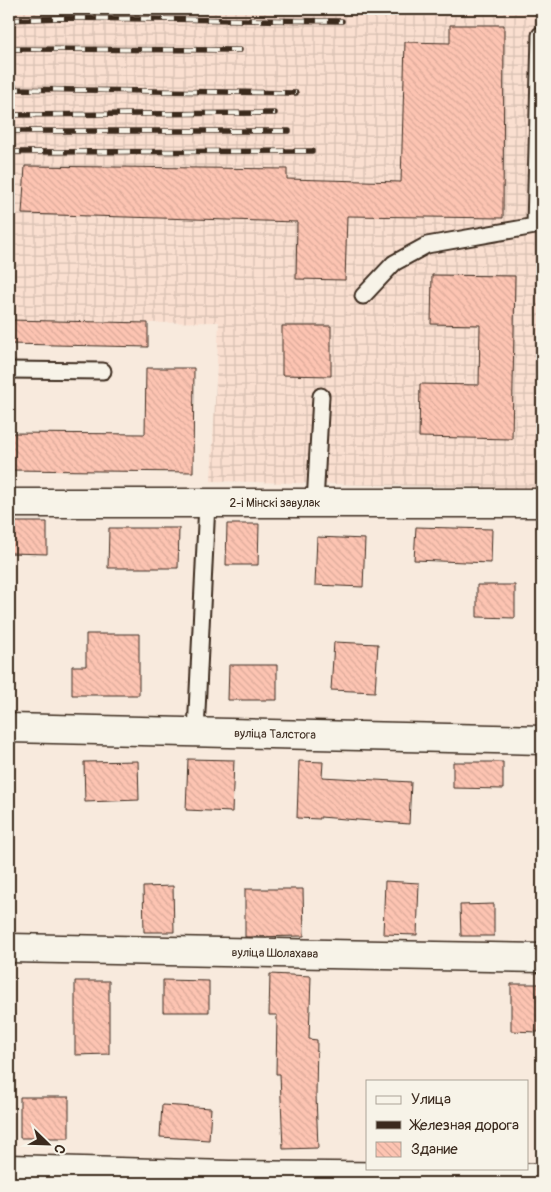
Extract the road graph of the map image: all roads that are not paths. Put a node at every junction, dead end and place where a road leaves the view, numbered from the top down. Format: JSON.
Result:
{"nodes":[{"id":1,"x":542,"y":35,"type":"edge"},
{"id":2,"x":539,"y":226,"type":"edge"},
{"id":3,"x":363,"y":296,"type":"dead end"},
{"id":4,"x":9,"y":370,"type":"edge"},
{"id":5,"x":103,"y":371,"type":"dead end"},
{"id":6,"x":321,"y":396,"type":"dead end"},
{"id":7,"x":9,"y":503,"type":"edge"},
{"id":8,"x":207,"y":503,"type":"junction"},
{"id":9,"x":315,"y":503,"type":"junction"},
{"id":10,"x":542,"y":503,"type":"edge"},
{"id":11,"x":9,"y":728,"type":"edge"},
{"id":12,"x":196,"y":732,"type":"junction"},
{"id":13,"x":542,"y":740,"type":"edge"},
{"id":14,"x":9,"y":948,"type":"edge"},
{"id":15,"x":542,"y":958,"type":"edge"},
{"id":16,"x":9,"y":1169,"type":"edge"},
{"id":17,"x":542,"y":1178,"type":"edge"}],
"edges":[{"from":1,"to":2,"type":"lane"},
{"from":2,"to":3,"type":"lane"},
{"from":4,"to":5,"type":"lane"},
{"from":6,"to":9,"type":"lane"},
{"from":7,"to":8,"type":"street","name":"2-і Мінскі завулак"},
{"from":8,"to":9,"type":"street","name":"2-і Мінскі завулак"},
{"from":8,"to":12,"type":"lane"},
{"from":9,"to":10,"type":"street","name":"2-і Мінскі завулак"},
{"from":11,"to":12,"type":"street","name":"вуліца Талстога"},
{"from":12,"to":13,"type":"street","name":"вуліца Талстога"},
{"from":14,"to":15,"type":"street","name":"вуліца Шолахава"},
{"from":16,"to":17,"type":"street"}]}
